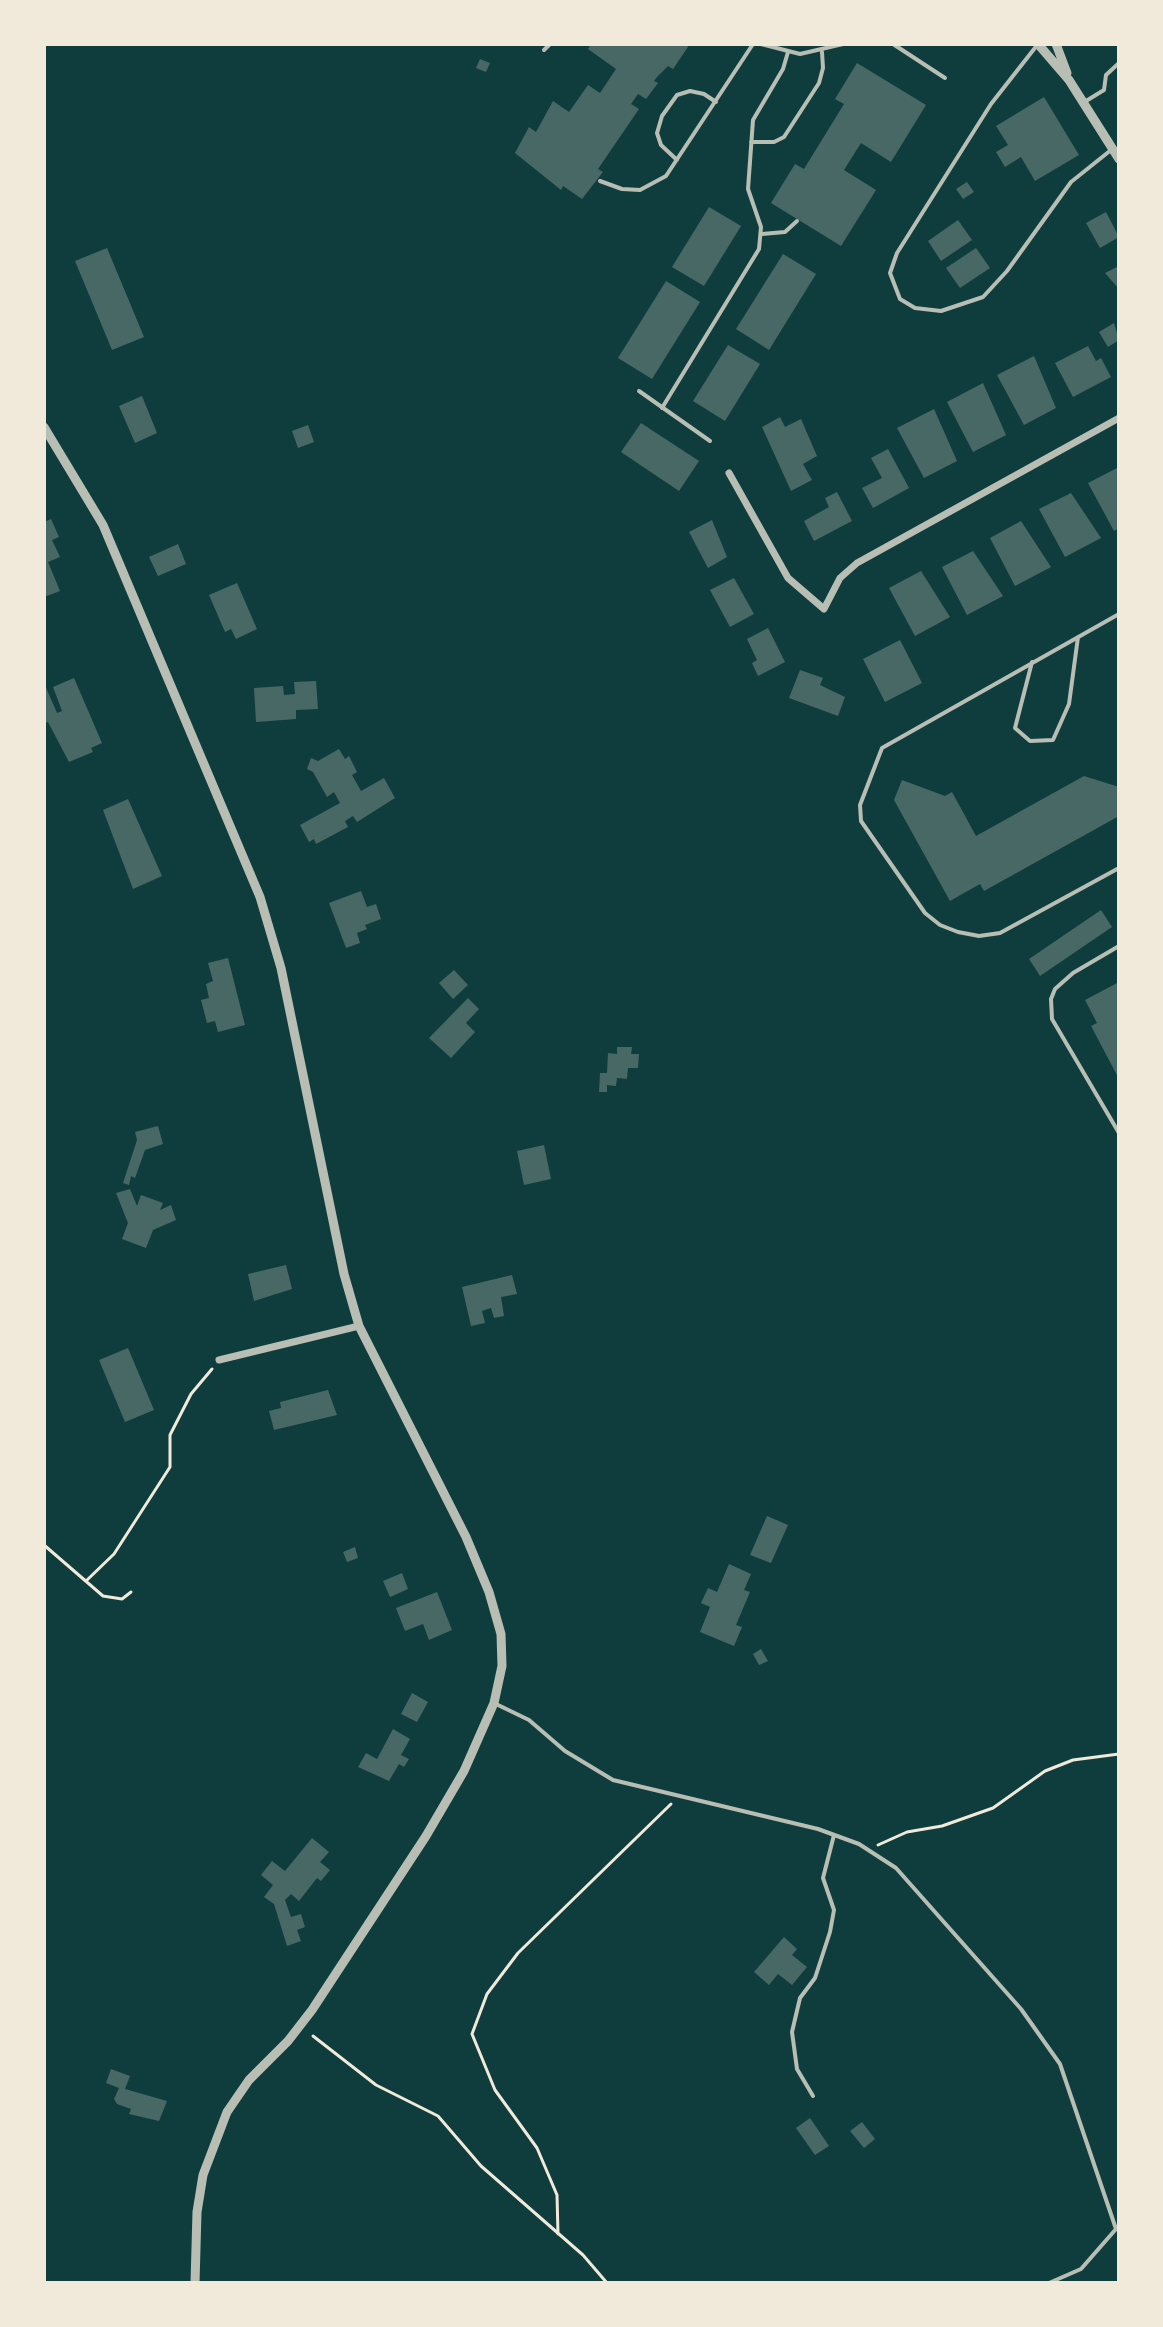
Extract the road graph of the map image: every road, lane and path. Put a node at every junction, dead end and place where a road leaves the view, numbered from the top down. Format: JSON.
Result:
{"nodes":[{"id":1,"x":550,"y":44,"type":"edge"},
{"id":2,"x":753,"y":44,"type":"edge"},
{"id":3,"x":761,"y":44,"type":"edge"},
{"id":4,"x":843,"y":44,"type":"edge"},
{"id":5,"x":893,"y":44,"type":"edge"},
{"id":6,"x":1038,"y":44,"type":"edge"},
{"id":7,"x":1056,"y":44,"type":"edge"},
{"id":8,"x":544,"y":50,"type":"dead end"},
{"id":9,"x":788,"y":52,"type":"junction"},
{"id":10,"x":822,"y":52,"type":"junction"},
{"id":11,"x":1119,"y":63,"type":"edge"},
{"id":12,"x":945,"y":78,"type":"dead end"},
{"id":13,"x":1069,"y":80,"type":"junction"},
{"id":14,"x":716,"y":102,"type":"junction"},
{"id":15,"x":1083,"y":102,"type":"junction"},
{"id":16,"x":751,"y":142,"type":"junction"},
{"id":17,"x":1113,"y":149,"type":"junction"},
{"id":18,"x":1119,"y":159,"type":"edge"},
{"id":19,"x":677,"y":160,"type":"junction"},
{"id":20,"x":600,"y":181,"type":"dead end"},
{"id":21,"x":797,"y":221,"type":"dead end"},
{"id":22,"x":762,"y":234,"type":"junction"},
{"id":23,"x":639,"y":391,"type":"dead end"},
{"id":24,"x":662,"y":408,"type":"junction"},
{"id":25,"x":1119,"y":418,"type":"edge"},
{"id":26,"x":44,"y":427,"type":"edge"},
{"id":27,"x":710,"y":441,"type":"dead end"},
{"id":28,"x":729,"y":473,"type":"dead end"},
{"id":29,"x":1119,"y":614,"type":"edge"},
{"id":30,"x":1078,"y":637,"type":"junction"},
{"id":31,"x":1032,"y":661,"type":"junction"},
{"id":32,"x":1119,"y":868,"type":"edge"},
{"id":33,"x":1119,"y":946,"type":"edge"},
{"id":34,"x":1119,"y":1133,"type":"edge"},
{"id":35,"x":359,"y":1326,"type":"junction"},
{"id":36,"x":219,"y":1360,"type":"joint"},
{"id":37,"x":44,"y":1545,"type":"edge"},
{"id":38,"x":86,"y":1581,"type":"junction"},
{"id":39,"x":131,"y":1592,"type":"dead end"},
{"id":40,"x":494,"y":1703,"type":"junction"},
{"id":41,"x":1119,"y":1754,"type":"edge"},
{"id":42,"x":679,"y":1795,"type":"junction"},
{"id":43,"x":834,"y":1835,"type":"junction"},
{"id":44,"x":867,"y":1849,"type":"junction"},
{"id":45,"x":313,"y":2036,"type":"dead end"},
{"id":46,"x":813,"y":2096,"type":"dead end"},
{"id":47,"x":1117,"y":2232,"type":"edge"},
{"id":48,"x":558,"y":2234,"type":"junction"},
{"id":49,"x":195,"y":2283,"type":"edge"},
{"id":50,"x":607,"y":2283,"type":"edge"},
{"id":51,"x":1049,"y":2283,"type":"edge"}],
"edges":[{"from":1,"to":8,"type":"lane"},
{"from":2,"to":14,"type":"lane"},
{"from":3,"to":9,"type":"lane"},
{"from":4,"to":10,"type":"lane"},
{"from":5,"to":12,"type":"lane"},
{"from":6,"to":13,"type":"street"},
{"from":6,"to":17,"type":"lane"},
{"from":7,"to":13,"type":"street"},
{"from":9,"to":10,"type":"lane"},
{"from":9,"to":16,"type":"lane"},
{"from":10,"to":16,"type":"lane"},
{"from":11,"to":15,"type":"lane"},
{"from":13,"to":15,"type":"street"},
{"from":14,"to":19,"type":"lane"},
{"from":14,"to":19,"type":"lane"},
{"from":15,"to":17,"type":"street"},
{"from":16,"to":22,"type":"lane"},
{"from":17,"to":18,"type":"street"},
{"from":19,"to":20,"type":"lane"},
{"from":21,"to":22,"type":"lane"},
{"from":22,"to":24,"type":"lane"},
{"from":23,"to":24,"type":"lane"},
{"from":24,"to":27,"type":"lane"},
{"from":25,"to":28,"type":"street"},
{"from":26,"to":35,"type":"street"},
{"from":29,"to":30,"type":"lane"},
{"from":30,"to":31,"type":"lane"},
{"from":30,"to":31,"type":"lane"},
{"from":31,"to":32,"type":"lane"},
{"from":33,"to":34,"type":"lane"},
{"from":35,"to":36,"type":"street"},
{"from":35,"to":40,"type":"street"},
{"from":36,"to":38,"type":"path"},
{"from":37,"to":38,"type":"path"},
{"from":38,"to":39,"type":"path"},
{"from":40,"to":42,"type":"lane"},
{"from":40,"to":49,"type":"street"},
{"from":41,"to":44,"type":"path"},
{"from":42,"to":43,"type":"lane"},
{"from":42,"to":48,"type":"path"},
{"from":43,"to":44,"type":"lane"},
{"from":43,"to":46,"type":"lane"},
{"from":44,"to":47,"type":"lane"},
{"from":45,"to":48,"type":"path"},
{"from":47,"to":51,"type":"lane"},
{"from":48,"to":50,"type":"path"}]}
